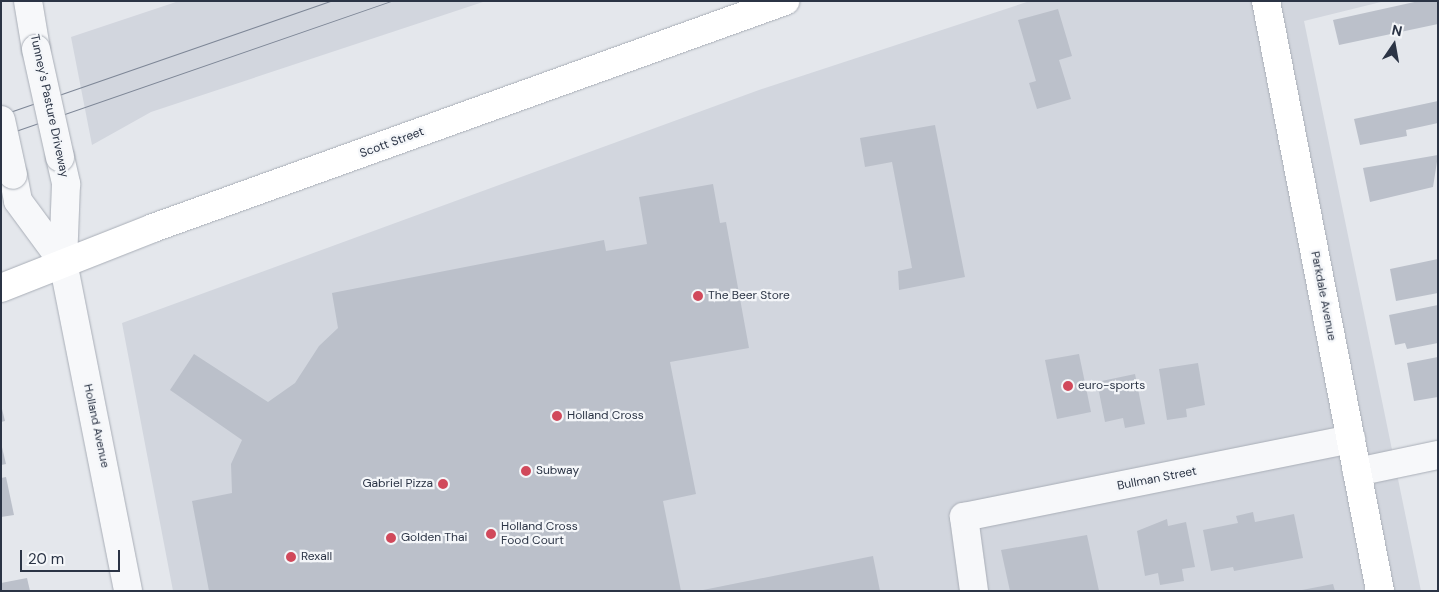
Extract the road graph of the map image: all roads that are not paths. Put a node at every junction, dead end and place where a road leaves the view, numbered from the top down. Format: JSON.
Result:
{"nodes":[{"id":1,"x":28,"y":1,"type":"edge"},
{"id":2,"x":785,"y":1,"type":"edge"},
{"id":3,"x":1266,"y":1,"type":"edge"},
{"id":4,"x":1,"y":120,"type":"edge"},
{"id":5,"x":62,"y":262,"type":"junction"},
{"id":6,"x":1,"y":288,"type":"edge"},
{"id":7,"x":1351,"y":438,"type":"junction"},
{"id":8,"x":1438,"y":455,"type":"edge"},
{"id":9,"x":1357,"y":472,"type":"junction"},
{"id":10,"x":128,"y":591,"type":"edge"},
{"id":11,"x":974,"y":591,"type":"edge"},
{"id":12,"x":1380,"y":591,"type":"edge"}],
"edges":[{"from":1,"to":5,"type":"street","name":"Tunney's Pasture Driveway","bridge":true},
{"from":2,"to":5,"type":"main road","name":"Scott Street"},
{"from":3,"to":7,"type":"main road","name":"Parkdale Avenue"},
{"from":4,"to":5,"type":"street","bridge":true},
{"from":5,"to":6,"type":"main road","name":"Scott Street"},
{"from":5,"to":10,"type":"street","name":"Holland Avenue"},
{"from":7,"to":9,"type":"main road","name":"Parkdale Avenue"},
{"from":7,"to":11,"type":"street","name":"Bullman Street"},
{"from":8,"to":9,"type":"street"},
{"from":9,"to":12,"type":"main road","name":"Parkdale Avenue"}]}
